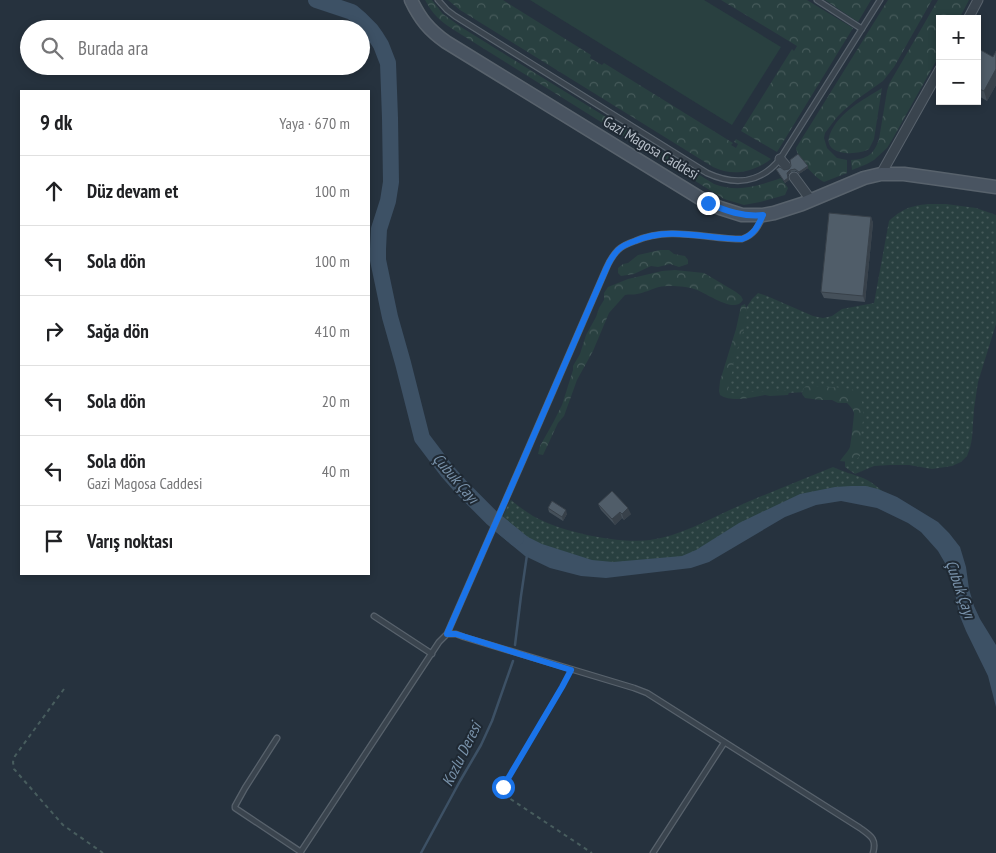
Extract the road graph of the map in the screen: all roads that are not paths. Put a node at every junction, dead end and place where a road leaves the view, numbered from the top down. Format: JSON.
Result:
{"nodes":[{"id":1,"x":411,"y":0,"type":"edge"},
{"id":2,"x":438,"y":0,"type":"edge"},
{"id":3,"x":817,"y":0,"type":"edge"},
{"id":4,"x":880,"y":0,"type":"edge"},
{"id":5,"x":978,"y":0,"type":"edge"},
{"id":6,"x":970,"y":15,"type":"edge"},
{"id":7,"x":862,"y":29,"type":"junction"},
{"id":8,"x":936,"y":76,"type":"edge"},
{"id":9,"x":881,"y":174,"type":"junction"},
{"id":10,"x":794,"y":177,"type":"dead end"},
{"id":11,"x":996,"y":187,"type":"edge"},
{"id":12,"x":811,"y":200,"type":"junction"},
{"id":13,"x":763,"y":215,"type":"junction"},
{"id":14,"x":374,"y":616,"type":"dead end"},
{"id":15,"x":447,"y":634,"type":"junction"},
{"id":16,"x":432,"y":654,"type":"junction"},
{"id":17,"x":276,"y":738,"type":"dead end"},
{"id":18,"x":724,"y":743,"type":"junction"},
{"id":19,"x":300,"y":853,"type":"edge"},
{"id":20,"x":653,"y":853,"type":"edge"},
{"id":21,"x":873,"y":853,"type":"edge"}],
"edges":[{"from":1,"to":13,"type":"street","name":"Gazi Magosa Caddesi"},
{"from":2,"to":7,"type":"lane"},
{"from":3,"to":7,"type":"lane"},
{"from":4,"to":7,"type":"lane"},
{"from":5,"to":6,"type":"street"},
{"from":8,"to":9,"type":"street"},
{"from":9,"to":11,"type":"street","name":"Gazi Magosa Caddesi"},
{"from":9,"to":12,"type":"street","name":"Gazi Magosa Caddesi"},
{"from":10,"to":12,"type":"street"},
{"from":12,"to":13,"type":"street","name":"Gazi Magosa Caddesi"},
{"from":13,"to":15,"type":"lane"},
{"from":14,"to":16,"type":"lane"},
{"from":15,"to":16,"type":"lane"},
{"from":15,"to":18,"type":"lane"},
{"from":16,"to":19,"type":"lane"},
{"from":17,"to":19,"type":"lane"},
{"from":18,"to":20,"type":"lane"},
{"from":18,"to":21,"type":"lane"}]}
